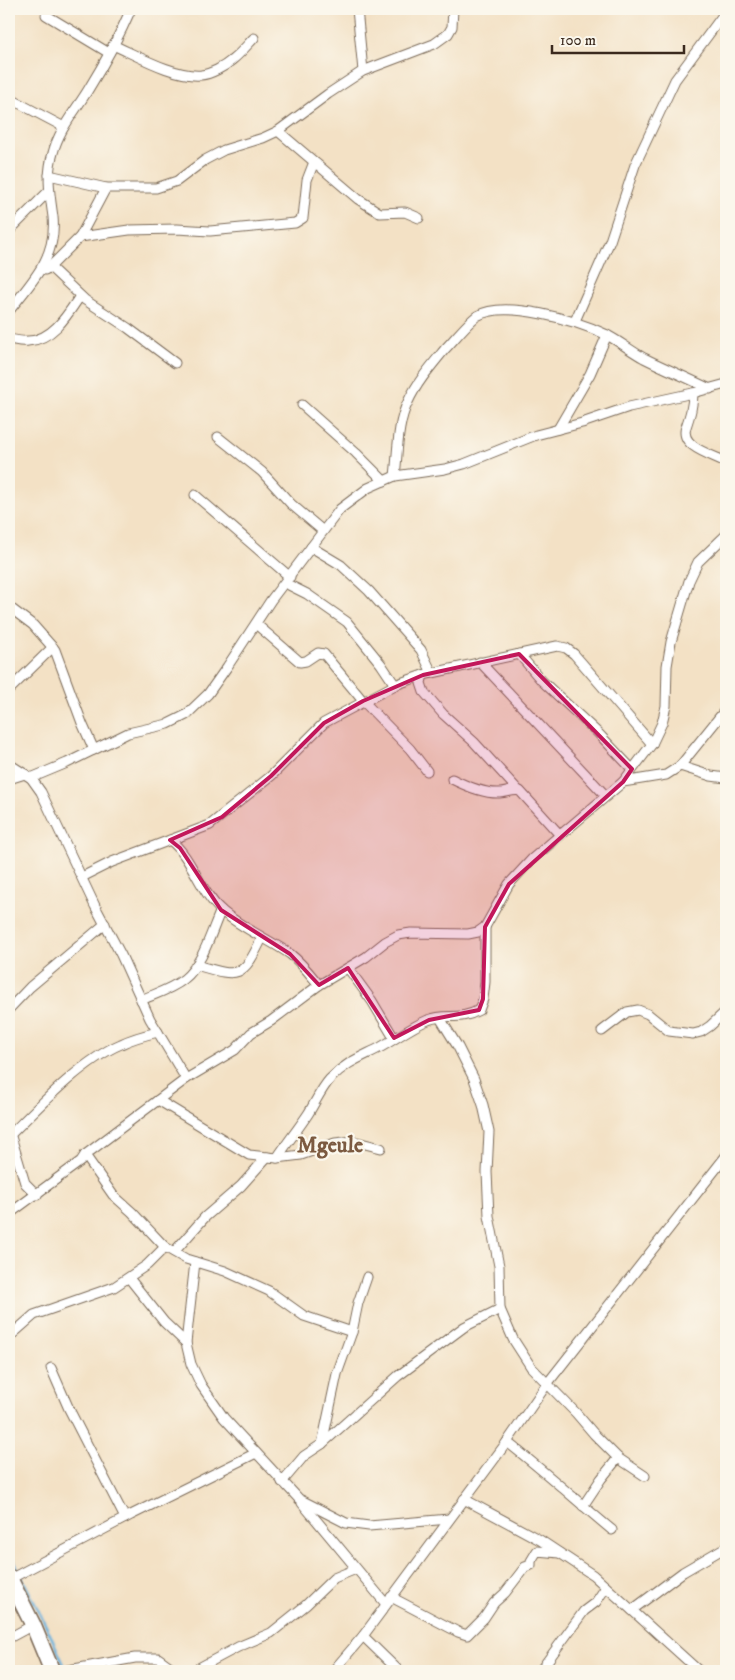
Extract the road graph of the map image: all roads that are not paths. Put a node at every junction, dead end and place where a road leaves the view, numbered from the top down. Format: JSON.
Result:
{"nodes":[{"id":1,"x":131,"y":9,"type":"edge"},
{"id":2,"x":357,"y":9,"type":"edge"},
{"id":3,"x":453,"y":9,"type":"edge"},
{"id":4,"x":726,"y":11,"type":"edge"},
{"id":5,"x":46,"y":15,"type":"dead end"},
{"id":6,"x":254,"y":38,"type":"dead end"},
{"id":7,"x":111,"y":49,"type":"junction"},
{"id":8,"x":363,"y":72,"type":"junction"},
{"id":9,"x":9,"y":98,"type":"edge"},
{"id":10,"x":64,"y":127,"type":"junction"},
{"id":11,"x":278,"y":131,"type":"junction"},
{"id":12,"x":314,"y":162,"type":"junction"},
{"id":13,"x":49,"y":174,"type":"junction"},
{"id":14,"x":106,"y":188,"type":"junction"},
{"id":15,"x":48,"y":192,"type":"junction"},
{"id":16,"x":419,"y":218,"type":"dead end"},
{"id":17,"x":9,"y":231,"type":"edge"},
{"id":18,"x":80,"y":237,"type":"junction"},
{"id":19,"x":50,"y":267,"type":"junction"},
{"id":20,"x":38,"y":274,"type":"junction"},
{"id":21,"x":80,"y":296,"type":"junction"},
{"id":22,"x":9,"y":311,"type":"edge"},
{"id":23,"x":575,"y":321,"type":"junction"},
{"id":24,"x":607,"y":335,"type":"junction"},
{"id":25,"x":9,"y":339,"type":"edge"},
{"id":26,"x":176,"y":363,"type":"dead end"},
{"id":27,"x":726,"y":384,"type":"edge"},
{"id":28,"x":710,"y":388,"type":"junction"},
{"id":29,"x":693,"y":393,"type":"junction"},
{"id":30,"x":302,"y":405,"type":"dead end"},
{"id":31,"x":558,"y":429,"type":"junction"},
{"id":32,"x":218,"y":437,"type":"dead end"},
{"id":33,"x":726,"y":462,"type":"edge"},
{"id":34,"x":395,"y":476,"type":"junction"},
{"id":35,"x":384,"y":481,"type":"junction"},
{"id":36,"x":195,"y":495,"type":"dead end"},
{"id":37,"x":323,"y":531,"type":"junction"},
{"id":38,"x":726,"y":536,"type":"edge"},
{"id":39,"x":311,"y":547,"type":"junction"},
{"id":40,"x":288,"y":580,"type":"junction"},
{"id":41,"x":9,"y":608,"type":"edge"},
{"id":42,"x":256,"y":624,"type":"junction"},
{"id":43,"x":53,"y":646,"type":"junction"},
{"id":44,"x":519,"y":654,"type":"junction"},
{"id":45,"x":480,"y":662,"type":"junction"},
{"id":46,"x":427,"y":674,"type":"junction"},
{"id":47,"x":395,"y":685,"type":"junction"},
{"id":48,"x":9,"y":690,"type":"edge"},
{"id":49,"x":363,"y":701,"type":"junction"},
{"id":50,"x":726,"y":709,"type":"edge"},
{"id":51,"x":652,"y":744,"type":"junction"},
{"id":52,"x":94,"y":750,"type":"junction"},
{"id":53,"x":9,"y":764,"type":"edge"},
{"id":54,"x":680,"y":766,"type":"junction"},
{"id":55,"x":632,"y":769,"type":"junction"},
{"id":56,"x":427,"y":771,"type":"dead end"},
{"id":57,"x":28,"y":776,"type":"junction"},
{"id":58,"x":726,"y":778,"type":"edge"},
{"id":59,"x":9,"y":779,"type":"edge"},
{"id":60,"x":452,"y":779,"type":"dead end"},
{"id":61,"x":623,"y":782,"type":"junction"},
{"id":62,"x":517,"y":789,"type":"junction"},
{"id":63,"x":606,"y":796,"type":"junction"},
{"id":64,"x":560,"y":835,"type":"junction"},
{"id":65,"x":170,"y":840,"type":"junction"},
{"id":66,"x":82,"y":878,"type":"junction"},
{"id":67,"x":220,"y":910,"type":"junction"},
{"id":68,"x":105,"y":924,"type":"junction"},
{"id":69,"x":485,"y":927,"type":"junction"},
{"id":70,"x":262,"y":938,"type":"junction"},
{"id":71,"x":196,"y":966,"type":"junction"},
{"id":72,"x":348,"y":968,"type":"junction"},
{"id":73,"x":319,"y":985,"type":"junction"},
{"id":74,"x":141,"y":1000,"type":"junction"},
{"id":75,"x":9,"y":1009,"type":"edge"},
{"id":76,"x":726,"y":1011,"type":"edge"},
{"id":77,"x":440,"y":1018,"type":"junction"},
{"id":78,"x":602,"y":1030,"type":"dead end"},
{"id":79,"x":158,"y":1032,"type":"junction"},
{"id":80,"x":394,"y":1038,"type":"junction"},
{"id":81,"x":186,"y":1080,"type":"junction"},
{"id":82,"x":158,"y":1100,"type":"junction"},
{"id":83,"x":9,"y":1132,"type":"edge"},
{"id":84,"x":381,"y":1148,"type":"dead end"},
{"id":85,"x":85,"y":1155,"type":"junction"},
{"id":86,"x":726,"y":1156,"type":"edge"},
{"id":87,"x":267,"y":1157,"type":"junction"},
{"id":88,"x":277,"y":1158,"type":"junction"},
{"id":89,"x":37,"y":1194,"type":"junction"},
{"id":90,"x":9,"y":1214,"type":"edge"},
{"id":91,"x":165,"y":1247,"type":"junction"},
{"id":92,"x":174,"y":1252,"type":"junction"},
{"id":93,"x":195,"y":1262,"type":"junction"},
{"id":94,"x":367,"y":1277,"type":"dead end"},
{"id":95,"x":128,"y":1278,"type":"junction"},
{"id":96,"x":500,"y":1309,"type":"junction"},
{"id":97,"x":352,"y":1332,"type":"junction"},
{"id":98,"x":9,"y":1337,"type":"edge"},
{"id":99,"x":186,"y":1343,"type":"junction"},
{"id":100,"x":51,"y":1368,"type":"dead end"},
{"id":101,"x":547,"y":1384,"type":"junction"},
{"id":102,"x":507,"y":1442,"type":"junction"},
{"id":103,"x":322,"y":1444,"type":"junction"},
{"id":104,"x":256,"y":1453,"type":"junction"},
{"id":105,"x":618,"y":1458,"type":"junction"},
{"id":106,"x":646,"y":1476,"type":"dead end"},
{"id":107,"x":282,"y":1482,"type":"junction"},
{"id":108,"x":464,"y":1498,"type":"junction"},
{"id":109,"x":299,"y":1499,"type":"junction"},
{"id":110,"x":583,"y":1506,"type":"junction"},
{"id":111,"x":125,"y":1518,"type":"junction"},
{"id":112,"x":449,"y":1518,"type":"junction"},
{"id":113,"x":612,"y":1530,"type":"dead end"},
{"id":114,"x":726,"y":1547,"type":"edge"},
{"id":115,"x":560,"y":1553,"type":"junction"},
{"id":116,"x":356,"y":1568,"type":"junction"},
{"id":117,"x":9,"y":1578,"type":"edge"},
{"id":118,"x":606,"y":1587,"type":"junction"},
{"id":119,"x":389,"y":1600,"type":"junction"},
{"id":120,"x":632,"y":1610,"type":"junction"},
{"id":121,"x":33,"y":1625,"type":"junction"},
{"id":122,"x":363,"y":1636,"type":"junction"},
{"id":123,"x":9,"y":1638,"type":"edge"},
{"id":124,"x":52,"y":1671,"type":"edge"},
{"id":125,"x":64,"y":1671,"type":"edge"},
{"id":126,"x":179,"y":1671,"type":"edge"},
{"id":127,"x":193,"y":1671,"type":"edge"},
{"id":128,"x":334,"y":1671,"type":"edge"},
{"id":129,"x":399,"y":1671,"type":"edge"},
{"id":130,"x":540,"y":1671,"type":"edge"},
{"id":131,"x":699,"y":1671,"type":"edge"}],
"edges":[{"from":1,"to":7,"type":"street"},
{"from":2,"to":8,"type":"street"},
{"from":3,"to":8,"type":"street"},
{"from":4,"to":23,"type":"street"},
{"from":5,"to":7,"type":"street"},
{"from":6,"to":7,"type":"street"},
{"from":7,"to":10,"type":"street"},
{"from":8,"to":11,"type":"street"},
{"from":9,"to":10,"type":"street"},
{"from":10,"to":13,"type":"street"},
{"from":11,"to":12,"type":"street"},
{"from":11,"to":14,"type":"street"},
{"from":12,"to":16,"type":"street"},
{"from":12,"to":18,"type":"street"},
{"from":13,"to":14,"type":"street"},
{"from":13,"to":15,"type":"street"},
{"from":14,"to":18,"type":"street"},
{"from":15,"to":17,"type":"street"},
{"from":15,"to":20,"type":"street"},
{"from":18,"to":19,"type":"street"},
{"from":19,"to":20,"type":"street"},
{"from":19,"to":21,"type":"street"},
{"from":20,"to":22,"type":"street"},
{"from":21,"to":25,"type":"street"},
{"from":21,"to":26,"type":"street"},
{"from":23,"to":24,"type":"street"},
{"from":23,"to":34,"type":"street"},
{"from":24,"to":28,"type":"street"},
{"from":24,"to":31,"type":"street"},
{"from":27,"to":28,"type":"street"},
{"from":28,"to":29,"type":"street"},
{"from":29,"to":31,"type":"street"},
{"from":29,"to":33,"type":"street"},
{"from":30,"to":35,"type":"street"},
{"from":31,"to":34,"type":"street"},
{"from":32,"to":37,"type":"street"},
{"from":34,"to":35,"type":"street"},
{"from":35,"to":37,"type":"street"},
{"from":36,"to":40,"type":"street"},
{"from":37,"to":39,"type":"street"},
{"from":38,"to":51,"type":"street"},
{"from":39,"to":40,"type":"street"},
{"from":39,"to":46,"type":"street"},
{"from":40,"to":42,"type":"street"},
{"from":40,"to":47,"type":"street"},
{"from":41,"to":43,"type":"street"},
{"from":42,"to":49,"type":"street"},
{"from":42,"to":52,"type":"street"},
{"from":43,"to":48,"type":"street"},
{"from":43,"to":52,"type":"street"},
{"from":44,"to":45,"type":"street"},
{"from":44,"to":51,"type":"street"},
{"from":44,"to":55,"type":"street"},
{"from":45,"to":46,"type":"street"},
{"from":45,"to":63,"type":"street"},
{"from":46,"to":47,"type":"street"},
{"from":46,"to":62,"type":"street"},
{"from":47,"to":49,"type":"street"},
{"from":49,"to":56,"type":"street"},
{"from":49,"to":65,"type":"street"},
{"from":50,"to":54,"type":"street"},
{"from":51,"to":55,"type":"street"},
{"from":52,"to":57,"type":"street"},
{"from":53,"to":57,"type":"street"},
{"from":54,"to":58,"type":"street"},
{"from":54,"to":61,"type":"street"},
{"from":55,"to":61,"type":"street"},
{"from":57,"to":59,"type":"street"},
{"from":57,"to":66,"type":"street"},
{"from":60,"to":62,"type":"street"},
{"from":61,"to":63,"type":"street"},
{"from":62,"to":64,"type":"street"},
{"from":63,"to":64,"type":"street"},
{"from":64,"to":69,"type":"street"},
{"from":65,"to":66,"type":"street"},
{"from":65,"to":67,"type":"street"},
{"from":66,"to":68,"type":"street"},
{"from":67,"to":70,"type":"street"},
{"from":67,"to":71,"type":"street"},
{"from":68,"to":74,"type":"street"},
{"from":68,"to":75,"type":"street"},
{"from":69,"to":72,"type":"street"},
{"from":69,"to":77,"type":"street"},
{"from":70,"to":71,"type":"street"},
{"from":70,"to":73,"type":"street"},
{"from":71,"to":74,"type":"street"},
{"from":72,"to":73,"type":"street"},
{"from":72,"to":80,"type":"street"},
{"from":73,"to":81,"type":"street"},
{"from":74,"to":79,"type":"street"},
{"from":76,"to":78,"type":"street"},
{"from":77,"to":80,"type":"street"},
{"from":77,"to":96,"type":"street"},
{"from":79,"to":81,"type":"street"},
{"from":79,"to":83,"type":"street"},
{"from":80,"to":88,"type":"street"},
{"from":81,"to":82,"type":"street"},
{"from":82,"to":85,"type":"street"},
{"from":82,"to":87,"type":"street"},
{"from":83,"to":89,"type":"street"},
{"from":84,"to":88,"type":"street"},
{"from":85,"to":89,"type":"street"},
{"from":85,"to":91,"type":"street"},
{"from":86,"to":101,"type":"street"},
{"from":87,"to":88,"type":"street"},
{"from":87,"to":92,"type":"street"},
{"from":89,"to":90,"type":"street"},
{"from":91,"to":92,"type":"street"},
{"from":91,"to":95,"type":"street"},
{"from":92,"to":93,"type":"street"},
{"from":93,"to":97,"type":"street"},
{"from":93,"to":99,"type":"street"},
{"from":94,"to":97,"type":"street"},
{"from":95,"to":98,"type":"street"},
{"from":95,"to":99,"type":"street"},
{"from":96,"to":101,"type":"street"},
{"from":96,"to":103,"type":"street"},
{"from":97,"to":103,"type":"street"},
{"from":99,"to":104,"type":"street"},
{"from":100,"to":111,"type":"street"},
{"from":101,"to":102,"type":"street"},
{"from":101,"to":105,"type":"street"},
{"from":102,"to":108,"type":"street"},
{"from":102,"to":110,"type":"street"},
{"from":103,"to":107,"type":"street"},
{"from":104,"to":107,"type":"street"},
{"from":104,"to":111,"type":"street"},
{"from":105,"to":106,"type":"street"},
{"from":105,"to":110,"type":"street"},
{"from":107,"to":109,"type":"street"},
{"from":108,"to":112,"type":"street"},
{"from":108,"to":115,"type":"street"},
{"from":109,"to":112,"type":"street"},
{"from":109,"to":116,"type":"street"},
{"from":110,"to":113,"type":"street"},
{"from":111,"to":117,"type":"street"},
{"from":112,"to":119,"type":"street"},
{"from":114,"to":120,"type":"street"},
{"from":115,"to":118,"type":"street"},
{"from":115,"to":119,"type":"street"},
{"from":116,"to":119,"type":"street"},
{"from":116,"to":127,"type":"street"},
{"from":117,"to":121,"type":"main road"},
{"from":118,"to":120,"type":"street"},
{"from":118,"to":130,"type":"street"},
{"from":119,"to":122,"type":"street"},
{"from":120,"to":131,"type":"street"},
{"from":121,"to":123,"type":"street"},
{"from":121,"to":124,"type":"main road"},
{"from":122,"to":128,"type":"street"},
{"from":122,"to":129,"type":"street"},
{"from":125,"to":126,"type":"street"}]}
